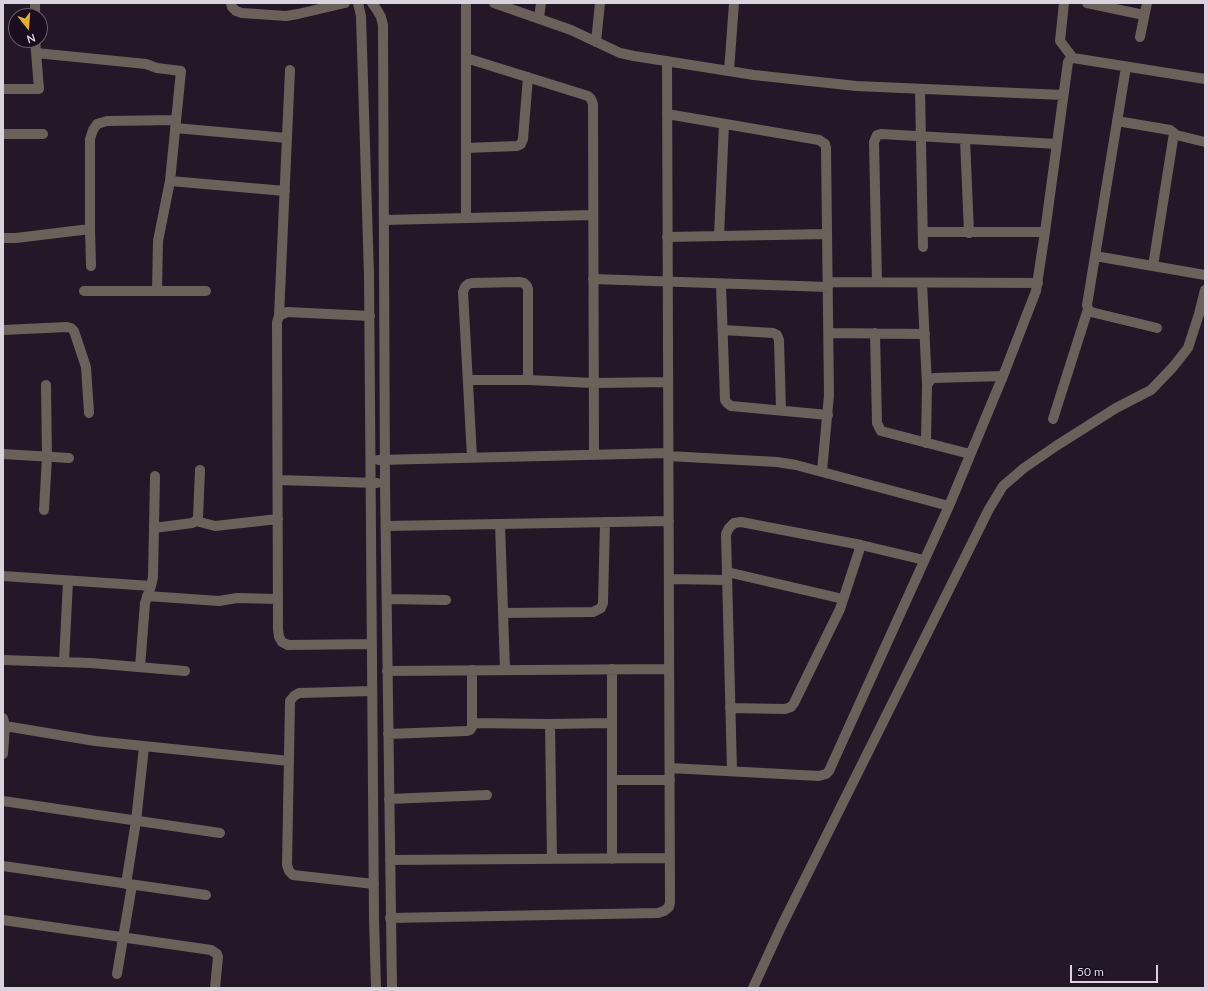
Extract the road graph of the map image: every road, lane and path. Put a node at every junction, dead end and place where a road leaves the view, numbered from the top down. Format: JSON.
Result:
{"nodes":[{"id":1,"x":231,"y":3,"type":"edge"},
{"id":2,"x":345,"y":3,"type":"edge"},
{"id":3,"x":358,"y":3,"type":"edge"},
{"id":4,"x":372,"y":3,"type":"edge"},
{"id":5,"x":466,"y":3,"type":"edge"},
{"id":6,"x":494,"y":3,"type":"edge"},
{"id":7,"x":541,"y":3,"type":"edge"},
{"id":8,"x":600,"y":3,"type":"edge"},
{"id":9,"x":734,"y":3,"type":"edge"},
{"id":10,"x":1064,"y":3,"type":"edge"},
{"id":11,"x":1087,"y":3,"type":"edge"},
{"id":12,"x":1147,"y":3,"type":"edge"},
{"id":13,"x":1144,"y":15,"type":"junction"},
{"id":14,"x":539,"y":18,"type":"junction"},
{"id":15,"x":1140,"y":37,"type":"dead end"},
{"id":16,"x":596,"y":42,"type":"junction"},
{"id":17,"x":36,"y":48,"type":"edge"},
{"id":18,"x":36,"y":53,"type":"junction"},
{"id":19,"x":466,"y":58,"type":"junction"},
{"id":20,"x":1073,"y":58,"type":"junction"},
{"id":21,"x":667,"y":61,"type":"junction"},
{"id":22,"x":1126,"y":67,"type":"junction"},
{"id":23,"x":290,"y":70,"type":"dead end"},
{"id":24,"x":729,"y":71,"type":"junction"},
{"id":25,"x":528,"y":77,"type":"junction"},
{"id":26,"x":1205,"y":79,"type":"edge"},
{"id":27,"x":920,"y":89,"type":"junction"},
{"id":28,"x":3,"y":90,"type":"edge"},
{"id":29,"x":1063,"y":95,"type":"junction"},
{"id":30,"x":667,"y":114,"type":"junction"},
{"id":31,"x":1117,"y":121,"type":"junction"},
{"id":32,"x":176,"y":124,"type":"junction"},
{"id":33,"x":724,"y":124,"type":"junction"},
{"id":34,"x":1174,"y":133,"type":"junction"},
{"id":35,"x":3,"y":134,"type":"edge"},
{"id":36,"x":43,"y":134,"type":"dead end"},
{"id":37,"x":920,"y":136,"type":"junction"},
{"id":38,"x":287,"y":138,"type":"junction"},
{"id":39,"x":965,"y":139,"type":"junction"},
{"id":40,"x":1205,"y":142,"type":"edge"},
{"id":41,"x":1057,"y":144,"type":"junction"},
{"id":42,"x":466,"y":148,"type":"junction"},
{"id":43,"x":170,"y":181,"type":"junction"},
{"id":44,"x":284,"y":191,"type":"junction"},
{"id":45,"x":593,"y":215,"type":"junction"},
{"id":46,"x":466,"y":218,"type":"junction"},
{"id":47,"x":384,"y":220,"type":"junction"},
{"id":48,"x":90,"y":229,"type":"junction"},
{"id":49,"x":923,"y":232,"type":"junction"},
{"id":50,"x":1046,"y":232,"type":"junction"},
{"id":51,"x":969,"y":233,"type":"junction"},
{"id":52,"x":828,"y":234,"type":"junction"},
{"id":53,"x":719,"y":236,"type":"junction"},
{"id":54,"x":667,"y":237,"type":"junction"},
{"id":55,"x":3,"y":238,"type":"edge"},
{"id":56,"x":923,"y":247,"type":"dead end"},
{"id":57,"x":1095,"y":256,"type":"junction"},
{"id":58,"x":91,"y":266,"type":"dead end"},
{"id":59,"x":1153,"y":266,"type":"junction"},
{"id":60,"x":1205,"y":275,"type":"edge"},
{"id":61,"x":593,"y":279,"type":"junction"},
{"id":62,"x":668,"y":282,"type":"junction"},
{"id":63,"x":877,"y":282,"type":"junction"},
{"id":64,"x":922,"y":282,"type":"junction"},
{"id":65,"x":1038,"y":283,"type":"junction"},
{"id":66,"x":721,"y":284,"type":"junction"},
{"id":67,"x":828,"y":284,"type":"junction"},
{"id":68,"x":1205,"y":290,"type":"edge"},
{"id":69,"x":84,"y":291,"type":"dead end"},
{"id":70,"x":157,"y":291,"type":"junction"},
{"id":71,"x":206,"y":291,"type":"dead end"},
{"id":72,"x":1088,"y":309,"type":"junction"},
{"id":73,"x":278,"y":316,"type":"junction"},
{"id":74,"x":370,"y":316,"type":"junction"},
{"id":75,"x":1157,"y":328,"type":"dead end"},
{"id":76,"x":3,"y":330,"type":"edge"},
{"id":77,"x":722,"y":330,"type":"junction"},
{"id":78,"x":829,"y":333,"type":"junction"},
{"id":79,"x":875,"y":333,"type":"junction"},
{"id":80,"x":925,"y":334,"type":"junction"},
{"id":81,"x":1003,"y":376,"type":"junction"},
{"id":82,"x":468,"y":380,"type":"junction"},
{"id":83,"x":528,"y":380,"type":"junction"},
{"id":84,"x":668,"y":382,"type":"junction"},
{"id":85,"x":594,"y":383,"type":"junction"},
{"id":86,"x":46,"y":385,"type":"dead end"},
{"id":87,"x":927,"y":385,"type":"junction"},
{"id":88,"x":781,"y":410,"type":"junction"},
{"id":89,"x":89,"y":413,"type":"dead end"},
{"id":90,"x":828,"y":415,"type":"junction"},
{"id":91,"x":1054,"y":419,"type":"dead end"},
{"id":92,"x":926,"y":443,"type":"junction"},
{"id":93,"x":3,"y":454,"type":"edge"},
{"id":94,"x":668,"y":454,"type":"junction"},
{"id":95,"x":970,"y":454,"type":"junction"},
{"id":96,"x":594,"y":455,"type":"junction"},
{"id":97,"x":47,"y":457,"type":"junction"},
{"id":98,"x":472,"y":457,"type":"junction"},
{"id":99,"x":69,"y":458,"type":"dead end"},
{"id":100,"x":385,"y":459,"type":"junction"},
{"id":101,"x":370,"y":460,"type":"junction"},
{"id":102,"x":200,"y":470,"type":"dead end"},
{"id":103,"x":822,"y":471,"type":"junction"},
{"id":104,"x":155,"y":476,"type":"dead end"},
{"id":105,"x":278,"y":480,"type":"junction"},
{"id":106,"x":385,"y":482,"type":"junction"},
{"id":107,"x":370,"y":483,"type":"junction"},
{"id":108,"x":949,"y":506,"type":"junction"},
{"id":109,"x":44,"y":510,"type":"dead end"},
{"id":110,"x":278,"y":518,"type":"junction"},
{"id":111,"x":196,"y":521,"type":"junction"},
{"id":112,"x":669,"y":521,"type":"junction"},
{"id":113,"x":605,"y":522,"type":"junction"},
{"id":114,"x":500,"y":524,"type":"junction"},
{"id":115,"x":386,"y":526,"type":"junction"},
{"id":116,"x":154,"y":528,"type":"junction"},
{"id":117,"x":861,"y":545,"type":"junction"},
{"id":118,"x":924,"y":560,"type":"junction"},
{"id":119,"x":3,"y":576,"type":"edge"},
{"id":120,"x":727,"y":576,"type":"junction"},
{"id":121,"x":669,"y":579,"type":"junction"},
{"id":122,"x":68,"y":581,"type":"junction"},
{"id":123,"x":149,"y":591,"type":"junction"},
{"id":124,"x":278,"y":599,"type":"junction"},
{"id":125,"x":387,"y":599,"type":"junction"},
{"id":126,"x":843,"y":599,"type":"junction"},
{"id":127,"x":446,"y":600,"type":"dead end"},
{"id":128,"x":503,"y":613,"type":"junction"},
{"id":129,"x":372,"y":644,"type":"junction"},
{"id":130,"x":3,"y":660,"type":"edge"},
{"id":131,"x":64,"y":662,"type":"junction"},
{"id":132,"x":140,"y":667,"type":"junction"},
{"id":133,"x":612,"y":669,"type":"junction"},
{"id":134,"x":669,"y":669,"type":"junction"},
{"id":135,"x":387,"y":670,"type":"junction"},
{"id":136,"x":472,"y":670,"type":"junction"},
{"id":137,"x":505,"y":670,"type":"junction"},
{"id":138,"x":185,"y":671,"type":"dead end"},
{"id":139,"x":372,"y":691,"type":"junction"},
{"id":140,"x":730,"y":708,"type":"junction"},
{"id":141,"x":4,"y":722,"type":"edge"},
{"id":142,"x":472,"y":723,"type":"junction"},
{"id":143,"x":612,"y":723,"type":"junction"},
{"id":144,"x":550,"y":724,"type":"junction"},
{"id":145,"x":388,"y":734,"type":"junction"},
{"id":146,"x":144,"y":747,"type":"junction"},
{"id":147,"x":3,"y":754,"type":"edge"},
{"id":148,"x":289,"y":761,"type":"junction"},
{"id":149,"x":670,"y":768,"type":"junction"},
{"id":150,"x":732,"y":771,"type":"junction"},
{"id":151,"x":612,"y":780,"type":"junction"},
{"id":152,"x":670,"y":780,"type":"junction"},
{"id":153,"x":487,"y":795,"type":"dead end"},
{"id":154,"x":389,"y":799,"type":"junction"},
{"id":155,"x":3,"y":801,"type":"edge"},
{"id":156,"x":136,"y":820,"type":"junction"},
{"id":157,"x":220,"y":833,"type":"dead end"},
{"id":158,"x":670,"y":858,"type":"junction"},
{"id":159,"x":552,"y":859,"type":"junction"},
{"id":160,"x":612,"y":859,"type":"junction"},
{"id":161,"x":390,"y":860,"type":"junction"},
{"id":162,"x":3,"y":866,"type":"edge"},
{"id":163,"x":129,"y":884,"type":"junction"},
{"id":164,"x":374,"y":884,"type":"junction"},
{"id":165,"x":206,"y":895,"type":"dead end"},
{"id":166,"x":390,"y":918,"type":"junction"},
{"id":167,"x":3,"y":920,"type":"edge"},
{"id":168,"x":124,"y":937,"type":"junction"},
{"id":169,"x":116,"y":974,"type":"dead end"},
{"id":170,"x":215,"y":988,"type":"edge"},
{"id":171,"x":376,"y":988,"type":"edge"},
{"id":172,"x":392,"y":988,"type":"edge"},
{"id":173,"x":753,"y":988,"type":"edge"}],
"edges":[{"from":1,"to":2,"type":"street"},
{"from":3,"to":74,"type":"street"},
{"from":4,"to":47,"type":"street"},
{"from":5,"to":19,"type":"street"},
{"from":6,"to":14,"type":"street"},
{"from":7,"to":14,"type":"street"},
{"from":8,"to":16,"type":"street"},
{"from":9,"to":24,"type":"street"},
{"from":10,"to":20,"type":"street"},
{"from":11,"to":13,"type":"street"},
{"from":12,"to":13,"type":"street"},
{"from":13,"to":15,"type":"street"},
{"from":14,"to":16,"type":"street"},
{"from":16,"to":21,"type":"street"},
{"from":17,"to":18,"type":"street"},
{"from":18,"to":28,"type":"street"},
{"from":18,"to":32,"type":"street"},
{"from":19,"to":25,"type":"street"},
{"from":19,"to":42,"type":"street"},
{"from":20,"to":22,"type":"street"},
{"from":20,"to":29,"type":"street"},
{"from":21,"to":24,"type":"street"},
{"from":21,"to":30,"type":"street"},
{"from":22,"to":26,"type":"street"},
{"from":22,"to":31,"type":"street"},
{"from":23,"to":38,"type":"street"},
{"from":24,"to":27,"type":"street"},
{"from":25,"to":42,"type":"street"},
{"from":25,"to":45,"type":"street"},
{"from":27,"to":29,"type":"street"},
{"from":27,"to":37,"type":"street"},
{"from":29,"to":41,"type":"street"},
{"from":30,"to":33,"type":"street"},
{"from":30,"to":54,"type":"street"},
{"from":31,"to":34,"type":"street"},
{"from":31,"to":57,"type":"street"},
{"from":32,"to":38,"type":"street"},
{"from":32,"to":43,"type":"street"},
{"from":32,"to":48,"type":"street"},
{"from":33,"to":52,"type":"street"},
{"from":33,"to":53,"type":"street"},
{"from":34,"to":40,"type":"street"},
{"from":34,"to":59,"type":"street"},
{"from":35,"to":36,"type":"street"},
{"from":37,"to":39,"type":"street"},
{"from":37,"to":49,"type":"street"},
{"from":37,"to":63,"type":"street"},
{"from":38,"to":44,"type":"street"},
{"from":39,"to":41,"type":"street"},
{"from":39,"to":51,"type":"street"},
{"from":41,"to":50,"type":"street"},
{"from":42,"to":46,"type":"street"},
{"from":43,"to":44,"type":"street"},
{"from":43,"to":70,"type":"street"},
{"from":44,"to":73,"type":"street"},
{"from":45,"to":46,"type":"street"},
{"from":45,"to":61,"type":"street"},
{"from":46,"to":47,"type":"street"},
{"from":47,"to":100,"type":"street"},
{"from":48,"to":55,"type":"street"},
{"from":48,"to":58,"type":"street"},
{"from":49,"to":51,"type":"street"},
{"from":49,"to":56,"type":"street"},
{"from":50,"to":51,"type":"street"},
{"from":50,"to":65,"type":"street"},
{"from":52,"to":53,"type":"street"},
{"from":52,"to":67,"type":"street"},
{"from":53,"to":54,"type":"street"},
{"from":54,"to":62,"type":"street"},
{"from":57,"to":59,"type":"street"},
{"from":57,"to":72,"type":"street"},
{"from":59,"to":60,"type":"street"},
{"from":61,"to":62,"type":"street"},
{"from":61,"to":85,"type":"street"},
{"from":62,"to":66,"type":"street"},
{"from":62,"to":84,"type":"street"},
{"from":63,"to":64,"type":"street"},
{"from":63,"to":67,"type":"street"},
{"from":64,"to":65,"type":"street"},
{"from":64,"to":80,"type":"street"},
{"from":65,"to":81,"type":"street"},
{"from":66,"to":67,"type":"street"},
{"from":66,"to":77,"type":"street"},
{"from":67,"to":78,"type":"street"},
{"from":68,"to":173,"type":"street"},
{"from":69,"to":70,"type":"street"},
{"from":70,"to":71,"type":"street"},
{"from":72,"to":75,"type":"street"},
{"from":72,"to":91,"type":"street"},
{"from":73,"to":74,"type":"street"},
{"from":73,"to":105,"type":"street"},
{"from":74,"to":101,"type":"street"},
{"from":76,"to":89,"type":"street"},
{"from":77,"to":88,"type":"street"},
{"from":77,"to":88,"type":"street"},
{"from":78,"to":79,"type":"street"},
{"from":78,"to":90,"type":"street"},
{"from":79,"to":80,"type":"street"},
{"from":79,"to":92,"type":"street"},
{"from":80,"to":87,"type":"street"},
{"from":81,"to":87,"type":"street"},
{"from":81,"to":95,"type":"street"},
{"from":82,"to":83,"type":"street"},
{"from":82,"to":83,"type":"street"},
{"from":82,"to":98,"type":"street"},
{"from":83,"to":85,"type":"street"},
{"from":84,"to":85,"type":"street"},
{"from":84,"to":94,"type":"street"},
{"from":85,"to":96,"type":"street"},
{"from":86,"to":97,"type":"street"},
{"from":87,"to":92,"type":"street"},
{"from":88,"to":90,"type":"street"},
{"from":90,"to":103,"type":"street"},
{"from":92,"to":95,"type":"street"},
{"from":93,"to":97,"type":"street"},
{"from":94,"to":96,"type":"street"},
{"from":94,"to":103,"type":"street"},
{"from":94,"to":112,"type":"street"},
{"from":95,"to":108,"type":"street"},
{"from":96,"to":98,"type":"street"},
{"from":97,"to":99,"type":"street"},
{"from":97,"to":109,"type":"street"},
{"from":98,"to":100,"type":"street"},
{"from":100,"to":101,"type":"street"},
{"from":100,"to":106,"type":"street"},
{"from":101,"to":107,"type":"street"},
{"from":102,"to":111,"type":"street"},
{"from":103,"to":108,"type":"street"},
{"from":104,"to":116,"type":"street"},
{"from":105,"to":107,"type":"street"},
{"from":105,"to":110,"type":"street"},
{"from":106,"to":107,"type":"street"},
{"from":106,"to":115,"type":"street"},
{"from":107,"to":129,"type":"street"},
{"from":108,"to":118,"type":"street"},
{"from":110,"to":111,"type":"street"},
{"from":110,"to":124,"type":"street"},
{"from":111,"to":116,"type":"street"},
{"from":112,"to":113,"type":"street"},
{"from":112,"to":121,"type":"street"},
{"from":113,"to":114,"type":"street"},
{"from":113,"to":128,"type":"street"},
{"from":114,"to":115,"type":"street"},
{"from":114,"to":128,"type":"street"},
{"from":115,"to":125,"type":"street"},
{"from":116,"to":123,"type":"street"},
{"from":117,"to":118,"type":"street"},
{"from":117,"to":120,"type":"street"},
{"from":117,"to":126,"type":"street"},
{"from":118,"to":150,"type":"street"},
{"from":119,"to":122,"type":"street"},
{"from":120,"to":121,"type":"street"},
{"from":120,"to":126,"type":"street"},
{"from":120,"to":140,"type":"street"},
{"from":121,"to":134,"type":"street"},
{"from":122,"to":123,"type":"street"},
{"from":122,"to":131,"type":"street"},
{"from":123,"to":124,"type":"street"},
{"from":123,"to":132,"type":"street"},
{"from":124,"to":129,"type":"street"},
{"from":125,"to":127,"type":"street"},
{"from":125,"to":135,"type":"street"},
{"from":126,"to":140,"type":"street"},
{"from":128,"to":137,"type":"street"},
{"from":129,"to":139,"type":"street"},
{"from":130,"to":131,"type":"street"},
{"from":131,"to":132,"type":"street"},
{"from":132,"to":138,"type":"street"},
{"from":133,"to":134,"type":"street"},
{"from":133,"to":137,"type":"street"},
{"from":133,"to":143,"type":"street"},
{"from":134,"to":149,"type":"street"},
{"from":135,"to":136,"type":"street"},
{"from":135,"to":145,"type":"street"},
{"from":136,"to":137,"type":"street"},
{"from":136,"to":142,"type":"street"},
{"from":139,"to":148,"type":"street"},
{"from":139,"to":164,"type":"street"},
{"from":140,"to":150,"type":"street"},
{"from":141,"to":146,"type":"street"},
{"from":141,"to":147,"type":"street"},
{"from":142,"to":144,"type":"street"},
{"from":142,"to":145,"type":"street"},
{"from":143,"to":144,"type":"street"},
{"from":143,"to":151,"type":"street"},
{"from":144,"to":159,"type":"street"},
{"from":145,"to":154,"type":"street"},
{"from":146,"to":148,"type":"street"},
{"from":146,"to":156,"type":"street"},
{"from":148,"to":164,"type":"street"},
{"from":149,"to":150,"type":"street"},
{"from":149,"to":152,"type":"street"},
{"from":151,"to":152,"type":"street"},
{"from":151,"to":160,"type":"street"},
{"from":152,"to":158,"type":"street"},
{"from":153,"to":154,"type":"street"},
{"from":154,"to":161,"type":"street"},
{"from":155,"to":156,"type":"street"},
{"from":156,"to":157,"type":"street"},
{"from":156,"to":163,"type":"street"},
{"from":158,"to":160,"type":"street"},
{"from":158,"to":166,"type":"street"},
{"from":159,"to":160,"type":"street"},
{"from":159,"to":161,"type":"street"},
{"from":161,"to":166,"type":"street"},
{"from":162,"to":163,"type":"street"},
{"from":163,"to":165,"type":"street"},
{"from":163,"to":168,"type":"street"},
{"from":164,"to":171,"type":"street"},
{"from":166,"to":172,"type":"street"},
{"from":167,"to":168,"type":"street"},
{"from":168,"to":169,"type":"street"},
{"from":168,"to":170,"type":"street"}]}
